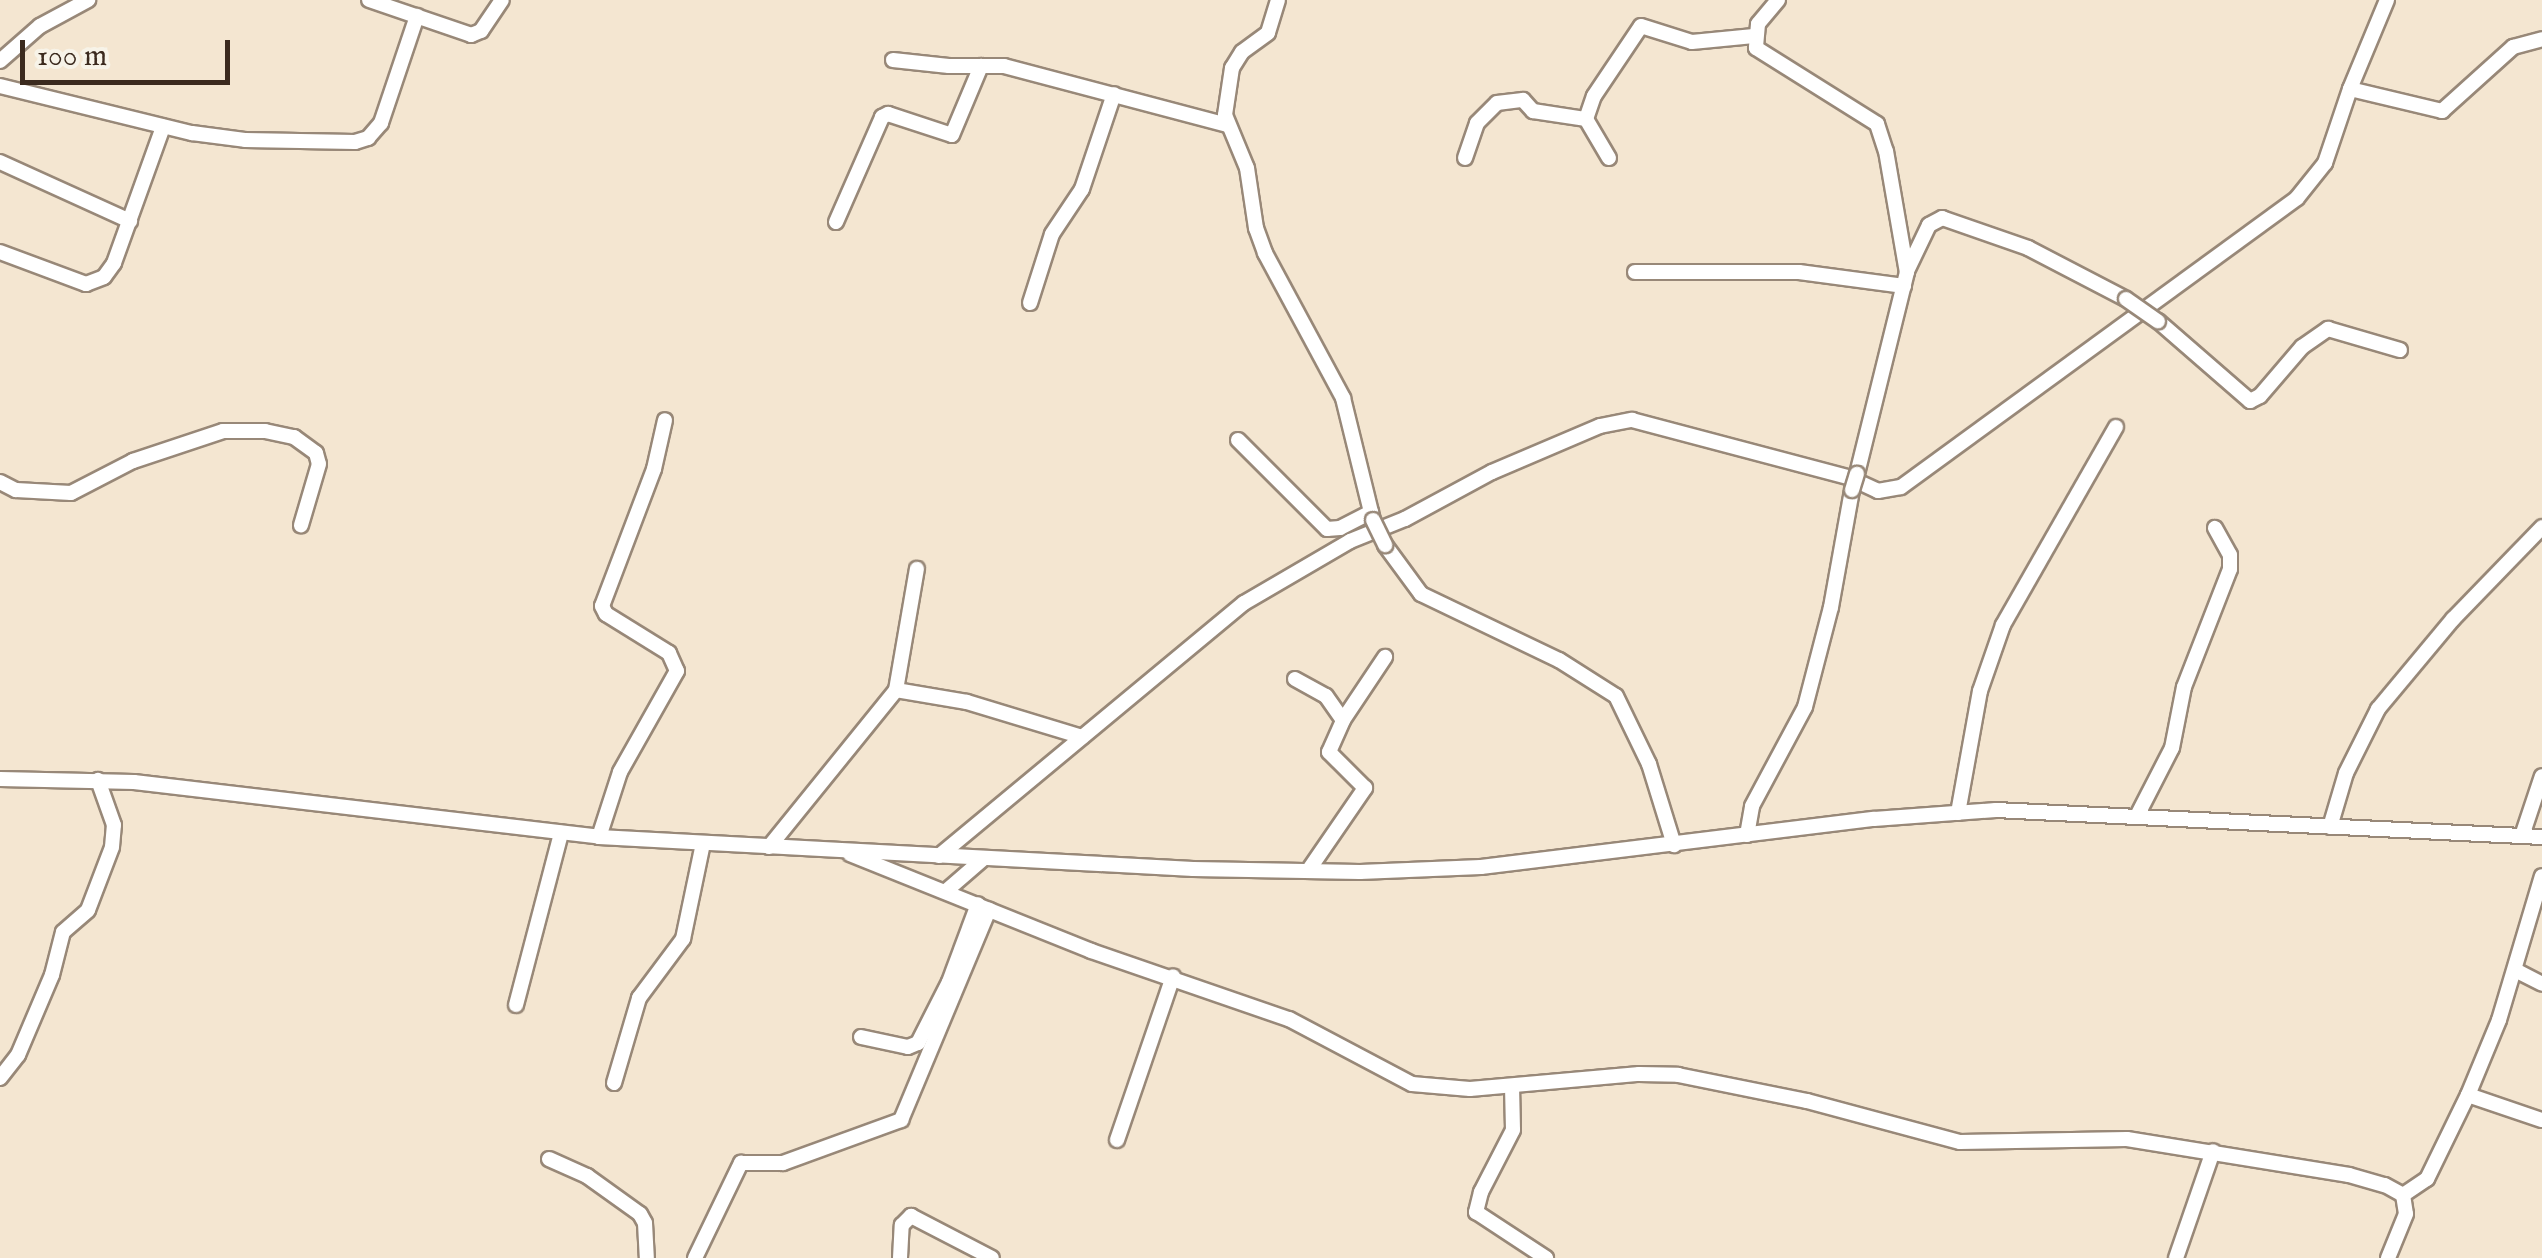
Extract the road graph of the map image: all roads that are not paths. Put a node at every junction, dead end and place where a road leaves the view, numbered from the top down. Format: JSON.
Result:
{"nodes":[{"id":1,"x":88,"y":0,"type":"edge"},
{"id":2,"x":502,"y":0,"type":"edge"},
{"id":3,"x":1278,"y":0,"type":"edge"},
{"id":4,"x":1778,"y":0,"type":"edge"},
{"id":5,"x":2387,"y":0,"type":"edge"},
{"id":6,"x":379,"y":1,"type":"edge"},
{"id":7,"x":417,"y":16,"type":"junction"},
{"id":8,"x":1754,"y":36,"type":"junction"},
{"id":9,"x":2542,"y":40,"type":"edge"},
{"id":10,"x":892,"y":60,"type":"dead end"},
{"id":11,"x":0,"y":61,"type":"edge"},
{"id":12,"x":981,"y":66,"type":"junction"},
{"id":13,"x":0,"y":86,"type":"edge"},
{"id":14,"x":2358,"y":91,"type":"junction"},
{"id":15,"x":1114,"y":94,"type":"junction"},
{"id":16,"x":1586,"y":118,"type":"junction"},
{"id":17,"x":1228,"y":124,"type":"junction"},
{"id":18,"x":163,"y":127,"type":"junction"},
{"id":19,"x":1465,"y":158,"type":"dead end"},
{"id":20,"x":1608,"y":158,"type":"dead end"},
{"id":21,"x":0,"y":162,"type":"edge"},
{"id":22,"x":130,"y":221,"type":"junction"},
{"id":23,"x":836,"y":222,"type":"dead end"},
{"id":24,"x":0,"y":252,"type":"edge"},
{"id":25,"x":1635,"y":272,"type":"dead end"},
{"id":26,"x":1905,"y":279,"type":"junction"},
{"id":27,"x":1030,"y":303,"type":"dead end"},
{"id":28,"x":2400,"y":350,"type":"dead end"},
{"id":29,"x":665,"y":420,"type":"dead end"},
{"id":30,"x":2116,"y":426,"type":"dead end"},
{"id":31,"x":1238,"y":440,"type":"dead end"},
{"id":32,"x":0,"y":482,"type":"edge"},
{"id":33,"x":1372,"y":516,"type":"junction"},
{"id":34,"x":301,"y":525,"type":"dead end"},
{"id":35,"x":2542,"y":527,"type":"edge"},
{"id":36,"x":2215,"y":528,"type":"dead end"},
{"id":37,"x":916,"y":569,"type":"dead end"},
{"id":38,"x":1385,"y":657,"type":"dead end"},
{"id":39,"x":1295,"y":679,"type":"dead end"},
{"id":40,"x":896,"y":690,"type":"junction"},
{"id":41,"x":1343,"y":720,"type":"junction"},
{"id":42,"x":1082,"y":737,"type":"junction"},
{"id":43,"x":2542,"y":776,"type":"edge"},
{"id":44,"x":0,"y":779,"type":"edge"},
{"id":45,"x":98,"y":780,"type":"junction"},
{"id":46,"x":1958,"y":813,"type":"junction"},
{"id":47,"x":2137,"y":816,"type":"junction"},
{"id":48,"x":2330,"y":827,"type":"junction"},
{"id":49,"x":562,"y":833,"type":"junction"},
{"id":50,"x":1747,"y":834,"type":"junction"},
{"id":51,"x":2522,"y":836,"type":"junction"},
{"id":52,"x":599,"y":837,"type":"junction"},
{"id":53,"x":2542,"y":837,"type":"edge"},
{"id":54,"x":703,"y":843,"type":"junction"},
{"id":55,"x":1674,"y":844,"type":"junction"},
{"id":56,"x":769,"y":846,"type":"junction"},
{"id":57,"x":832,"y":848,"type":"junction"},
{"id":58,"x":940,"y":856,"type":"junction"},
{"id":59,"x":983,"y":859,"type":"junction"},
{"id":60,"x":1308,"y":871,"type":"junction"},
{"id":61,"x":2542,"y":876,"type":"edge"},
{"id":62,"x":946,"y":891,"type":"junction"},
{"id":63,"x":983,"y":907,"type":"junction"},
{"id":64,"x":2515,"y":970,"type":"junction"},
{"id":65,"x":1173,"y":976,"type":"junction"},
{"id":66,"x":2542,"y":984,"type":"edge"},
{"id":67,"x":516,"y":1005,"type":"dead end"},
{"id":68,"x":860,"y":1037,"type":"dead end"},
{"id":69,"x":0,"y":1078,"type":"edge"},
{"id":70,"x":614,"y":1083,"type":"dead end"},
{"id":71,"x":1512,"y":1086,"type":"junction"},
{"id":72,"x":2468,"y":1095,"type":"junction"},
{"id":73,"x":2542,"y":1120,"type":"edge"},
{"id":74,"x":1117,"y":1140,"type":"dead end"},
{"id":75,"x":2213,"y":1151,"type":"junction"},
{"id":76,"x":549,"y":1158,"type":"dead end"},
{"id":77,"x":2404,"y":1195,"type":"junction"},
{"id":78,"x":647,"y":1258,"type":"edge"},
{"id":79,"x":696,"y":1258,"type":"edge"},
{"id":80,"x":900,"y":1258,"type":"edge"},
{"id":81,"x":992,"y":1258,"type":"edge"},
{"id":82,"x":1546,"y":1258,"type":"edge"},
{"id":83,"x":2176,"y":1258,"type":"edge"},
{"id":84,"x":2388,"y":1258,"type":"edge"}],
"edges":[{"from":1,"to":11,"type":"street"},
{"from":2,"to":7,"type":"street"},
{"from":3,"to":17,"type":"street"},
{"from":4,"to":8,"type":"street"},
{"from":5,"to":14,"type":"street"},
{"from":6,"to":7,"type":"street"},
{"from":7,"to":18,"type":"street"},
{"from":8,"to":16,"type":"street"},
{"from":8,"to":26,"type":"street"},
{"from":9,"to":14,"type":"street"},
{"from":10,"to":12,"type":"street"},
{"from":12,"to":15,"type":"street"},
{"from":12,"to":23,"type":"street"},
{"from":13,"to":18,"type":"street"},
{"from":14,"to":42,"type":"street"},
{"from":15,"to":17,"type":"street"},
{"from":15,"to":27,"type":"street"},
{"from":16,"to":19,"type":"street"},
{"from":16,"to":20,"type":"street"},
{"from":17,"to":33,"type":"street"},
{"from":18,"to":22,"type":"street"},
{"from":21,"to":22,"type":"street"},
{"from":22,"to":24,"type":"street"},
{"from":25,"to":26,"type":"street"},
{"from":26,"to":28,"type":"street","bridge":true},
{"from":26,"to":50,"type":"street","bridge":true},
{"from":29,"to":52,"type":"street"},
{"from":30,"to":46,"type":"street"},
{"from":31,"to":33,"type":"street"},
{"from":32,"to":34,"type":"street"},
{"from":33,"to":55,"type":"street","bridge":true},
{"from":35,"to":48,"type":"street"},
{"from":36,"to":47,"type":"street"},
{"from":37,"to":40,"type":"street"},
{"from":38,"to":41,"type":"street"},
{"from":39,"to":41,"type":"street"},
{"from":40,"to":42,"type":"street"},
{"from":40,"to":56,"type":"street"},
{"from":41,"to":60,"type":"street"},
{"from":42,"to":58,"type":"street"},
{"from":43,"to":51,"type":"street"},
{"from":44,"to":45,"type":"street"},
{"from":45,"to":49,"type":"street"},
{"from":45,"to":69,"type":"street"},
{"from":46,"to":47,"type":"street"},
{"from":46,"to":50,"type":"street"},
{"from":47,"to":48,"type":"street"},
{"from":48,"to":51,"type":"street"},
{"from":49,"to":52,"type":"street"},
{"from":49,"to":67,"type":"street"},
{"from":50,"to":55,"type":"street"},
{"from":51,"to":53,"type":"street"},
{"from":52,"to":54,"type":"street"},
{"from":54,"to":56,"type":"street"},
{"from":54,"to":70,"type":"street"},
{"from":55,"to":60,"type":"street"},
{"from":56,"to":57,"type":"street"},
{"from":57,"to":58,"type":"street"},
{"from":57,"to":62,"type":"street"},
{"from":58,"to":59,"type":"street"},
{"from":59,"to":60,"type":"street"},
{"from":59,"to":62,"type":"street"},
{"from":61,"to":64,"type":"street"},
{"from":62,"to":63,"type":"street"},
{"from":63,"to":65,"type":"street"},
{"from":63,"to":68,"type":"street"},
{"from":63,"to":79,"type":"street"},
{"from":64,"to":66,"type":"street"},
{"from":64,"to":72,"type":"street"},
{"from":65,"to":71,"type":"street"},
{"from":65,"to":74,"type":"street"},
{"from":71,"to":75,"type":"street"},
{"from":71,"to":82,"type":"street"},
{"from":72,"to":73,"type":"street"},
{"from":72,"to":77,"type":"street"},
{"from":75,"to":77,"type":"street"},
{"from":75,"to":83,"type":"street"},
{"from":76,"to":78,"type":"street"},
{"from":77,"to":84,"type":"street"},
{"from":80,"to":81,"type":"street"}]}
